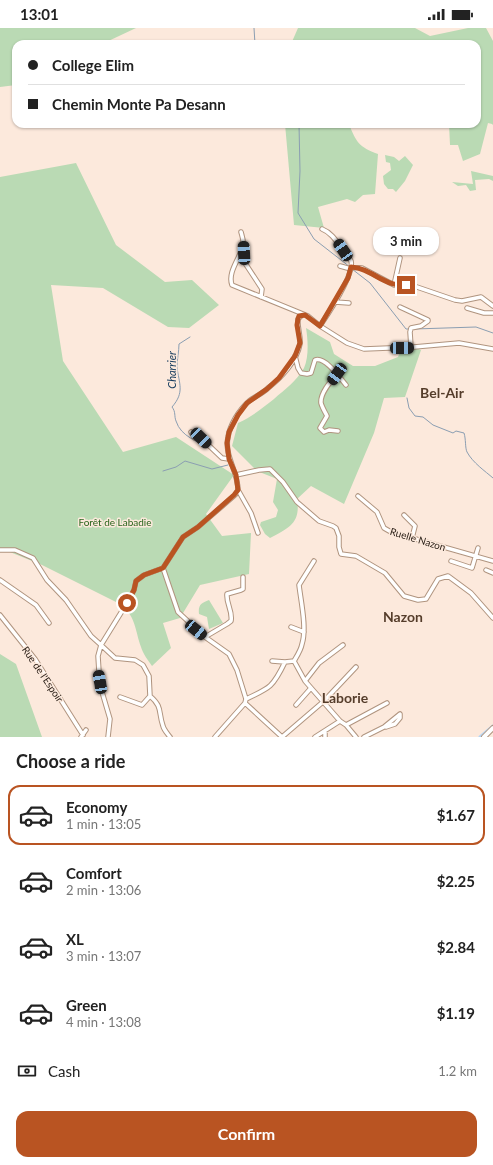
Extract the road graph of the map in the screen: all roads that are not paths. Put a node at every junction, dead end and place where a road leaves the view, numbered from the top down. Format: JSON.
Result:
{"nodes":[{"id":1,"x":322,"y":229,"type":"dead end"},
{"id":2,"x":241,"y":232,"type":"dead end"},
{"id":3,"x":243,"y":244,"type":"junction"},
{"id":4,"x":400,"y":258,"type":"dead end"},
{"id":5,"x":340,"y":266,"type":"dead end"},
{"id":6,"x":351,"y":268,"type":"junction"},
{"id":7,"x":394,"y":285,"type":"junction"},
{"id":8,"x":261,"y":297,"type":"junction"},
{"id":9,"x":335,"y":302,"type":"junction"},
{"id":10,"x":349,"y":303,"type":"dead end"},
{"id":11,"x":493,"y":306,"type":"edge"},
{"id":12,"x":400,"y":307,"type":"dead end"},
{"id":13,"x":467,"y":308,"type":"dead end"},
{"id":14,"x":493,"y":313,"type":"edge"},
{"id":15,"x":302,"y":315,"type":"junction"},
{"id":16,"x":320,"y":326,"type":"junction"},
{"id":17,"x":411,"y":347,"type":"junction"},
{"id":18,"x":493,"y":349,"type":"edge"},
{"id":19,"x":295,"y":356,"type":"junction"},
{"id":20,"x":337,"y":374,"type":"junction"},
{"id":21,"x":346,"y":385,"type":"dead end"},
{"id":22,"x":338,"y":431,"type":"dead end"},
{"id":23,"x":191,"y":432,"type":"dead end"},
{"id":24,"x":229,"y":459,"type":"junction"},
{"id":25,"x":236,"y":475,"type":"junction"},
{"id":26,"x":238,"y":490,"type":"junction"},
{"id":27,"x":358,"y":496,"type":"dead end"},
{"id":28,"x":404,"y":515,"type":"dead end"},
{"id":29,"x":258,"y":533,"type":"dead end"},
{"id":30,"x":412,"y":538,"type":"junction"},
{"id":31,"x":478,"y":548,"type":"dead end"},
{"id":32,"x":0,"y":550,"type":"edge"},
{"id":33,"x":476,"y":556,"type":"junction"},
{"id":34,"x":314,"y":561,"type":"dead end"},
{"id":35,"x":451,"y":561,"type":"dead end"},
{"id":36,"x":493,"y":561,"type":"edge"},
{"id":37,"x":163,"y":568,"type":"junction"},
{"id":38,"x":486,"y":570,"type":"dead end"},
{"id":39,"x":493,"y":573,"type":"edge"},
{"id":40,"x":243,"y":577,"type":"dead end"},
{"id":41,"x":0,"y":580,"type":"edge"},
{"id":42,"x":0,"y":615,"type":"edge"},
{"id":43,"x":493,"y":618,"type":"edge"},
{"id":44,"x":49,"y":623,"type":"dead end"},
{"id":45,"x":291,"y":626,"type":"dead end"},
{"id":46,"x":304,"y":632,"type":"junction"},
{"id":47,"x":205,"y":637,"type":"junction"},
{"id":48,"x":101,"y":645,"type":"junction"},
{"id":49,"x":343,"y":645,"type":"dead end"},
{"id":50,"x":272,"y":661,"type":"dead end"},
{"id":51,"x":294,"y":661,"type":"junction"},
{"id":52,"x":285,"y":662,"type":"junction"},
{"id":53,"x":356,"y":667,"type":"dead end"},
{"id":54,"x":305,"y":681,"type":"junction"},
{"id":55,"x":311,"y":688,"type":"junction"},
{"id":56,"x":150,"y":696,"type":"junction"},
{"id":57,"x":120,"y":697,"type":"dead end"},
{"id":58,"x":245,"y":701,"type":"junction"},
{"id":59,"x":324,"y":701,"type":"junction"},
{"id":60,"x":388,"y":704,"type":"dead end"},
{"id":61,"x":296,"y":705,"type":"dead end"},
{"id":62,"x":340,"y":721,"type":"junction"},
{"id":63,"x":346,"y":725,"type":"junction"},
{"id":64,"x":386,"y":727,"type":"dead end"},
{"id":65,"x":493,"y":728,"type":"edge"},
{"id":66,"x":86,"y":730,"type":"dead end"},
{"id":67,"x":325,"y":731,"type":"junction"},
{"id":68,"x":82,"y":736,"type":"edge"},
{"id":69,"x":108,"y":737,"type":"edge"},
{"id":70,"x":170,"y":737,"type":"edge"},
{"id":71,"x":215,"y":737,"type":"edge"},
{"id":72,"x":282,"y":737,"type":"edge"},
{"id":73,"x":315,"y":737,"type":"edge"},
{"id":74,"x":325,"y":737,"type":"edge"},
{"id":75,"x":356,"y":737,"type":"edge"},
{"id":76,"x":364,"y":737,"type":"edge"},
{"id":77,"x":484,"y":737,"type":"edge"}],
"edges":[{"from":1,"to":6,"type":"street"},
{"from":2,"to":3,"type":"street"},
{"from":3,"to":8,"type":"street"},
{"from":3,"to":8,"type":"street"},
{"from":4,"to":7,"type":"street"},
{"from":5,"to":6,"type":"street"},
{"from":6,"to":7,"type":"street"},
{"from":6,"to":9,"type":"street"},
{"from":7,"to":11,"type":"street"},
{"from":8,"to":15,"type":"street"},
{"from":9,"to":10,"type":"street"},
{"from":9,"to":16,"type":"street"},
{"from":12,"to":17,"type":"street"},
{"from":13,"to":14,"type":"street"},
{"from":15,"to":16,"type":"street"},
{"from":15,"to":19,"type":"street"},
{"from":16,"to":17,"type":"street"},
{"from":17,"to":18,"type":"street"},
{"from":19,"to":20,"type":"street"},
{"from":19,"to":24,"type":"street"},
{"from":20,"to":21,"type":"street"},
{"from":20,"to":22,"type":"street"},
{"from":23,"to":24,"type":"street"},
{"from":24,"to":25,"type":"street"},
{"from":25,"to":26,"type":"street"},
{"from":25,"to":43,"type":"street"},
{"from":26,"to":29,"type":"street"},
{"from":26,"to":37,"type":"street"},
{"from":27,"to":30,"type":"street","name":"Ruelle Nazon"},
{"from":28,"to":30,"type":"street"},
{"from":30,"to":33,"type":"street","name":"Ruelle Nazon"},
{"from":31,"to":33,"type":"street"},
{"from":32,"to":48,"type":"street"},
{"from":33,"to":35,"type":"street"},
{"from":33,"to":36,"type":"street","name":"Ruelle Nazon"},
{"from":34,"to":46,"type":"street"},
{"from":37,"to":47,"type":"street"},
{"from":37,"to":48,"type":"street"},
{"from":38,"to":39,"type":"street"},
{"from":40,"to":47,"type":"street"},
{"from":41,"to":44,"type":"street"},
{"from":42,"to":68,"type":"street","name":"Rue de l'Espoir"},
{"from":45,"to":46,"type":"street"},
{"from":46,"to":51,"type":"street"},
{"from":47,"to":58,"type":"street"},
{"from":48,"to":56,"type":"street"},
{"from":48,"to":69,"type":"street"},
{"from":49,"to":54,"type":"street"},
{"from":50,"to":52,"type":"street"},
{"from":51,"to":52,"type":"street"},
{"from":51,"to":54,"type":"street"},
{"from":52,"to":58,"type":"street"},
{"from":53,"to":59,"type":"street"},
{"from":54,"to":55,"type":"street"},
{"from":55,"to":59,"type":"street"},
{"from":55,"to":61,"type":"street"},
{"from":56,"to":57,"type":"street"},
{"from":56,"to":70,"type":"street"},
{"from":58,"to":71,"type":"street"},
{"from":58,"to":72,"type":"street"},
{"from":59,"to":62,"type":"street"},
{"from":59,"to":72,"type":"street"},
{"from":60,"to":63,"type":"street"},
{"from":62,"to":63,"type":"street"},
{"from":62,"to":67,"type":"street"},
{"from":63,"to":75,"type":"street"},
{"from":64,"to":76,"type":"street"},
{"from":65,"to":77,"type":"main road"},
{"from":66,"to":68,"type":"street","name":"Rue de l'Espoir"},
{"from":67,"to":73,"type":"street"},
{"from":67,"to":74,"type":"street"}]}
